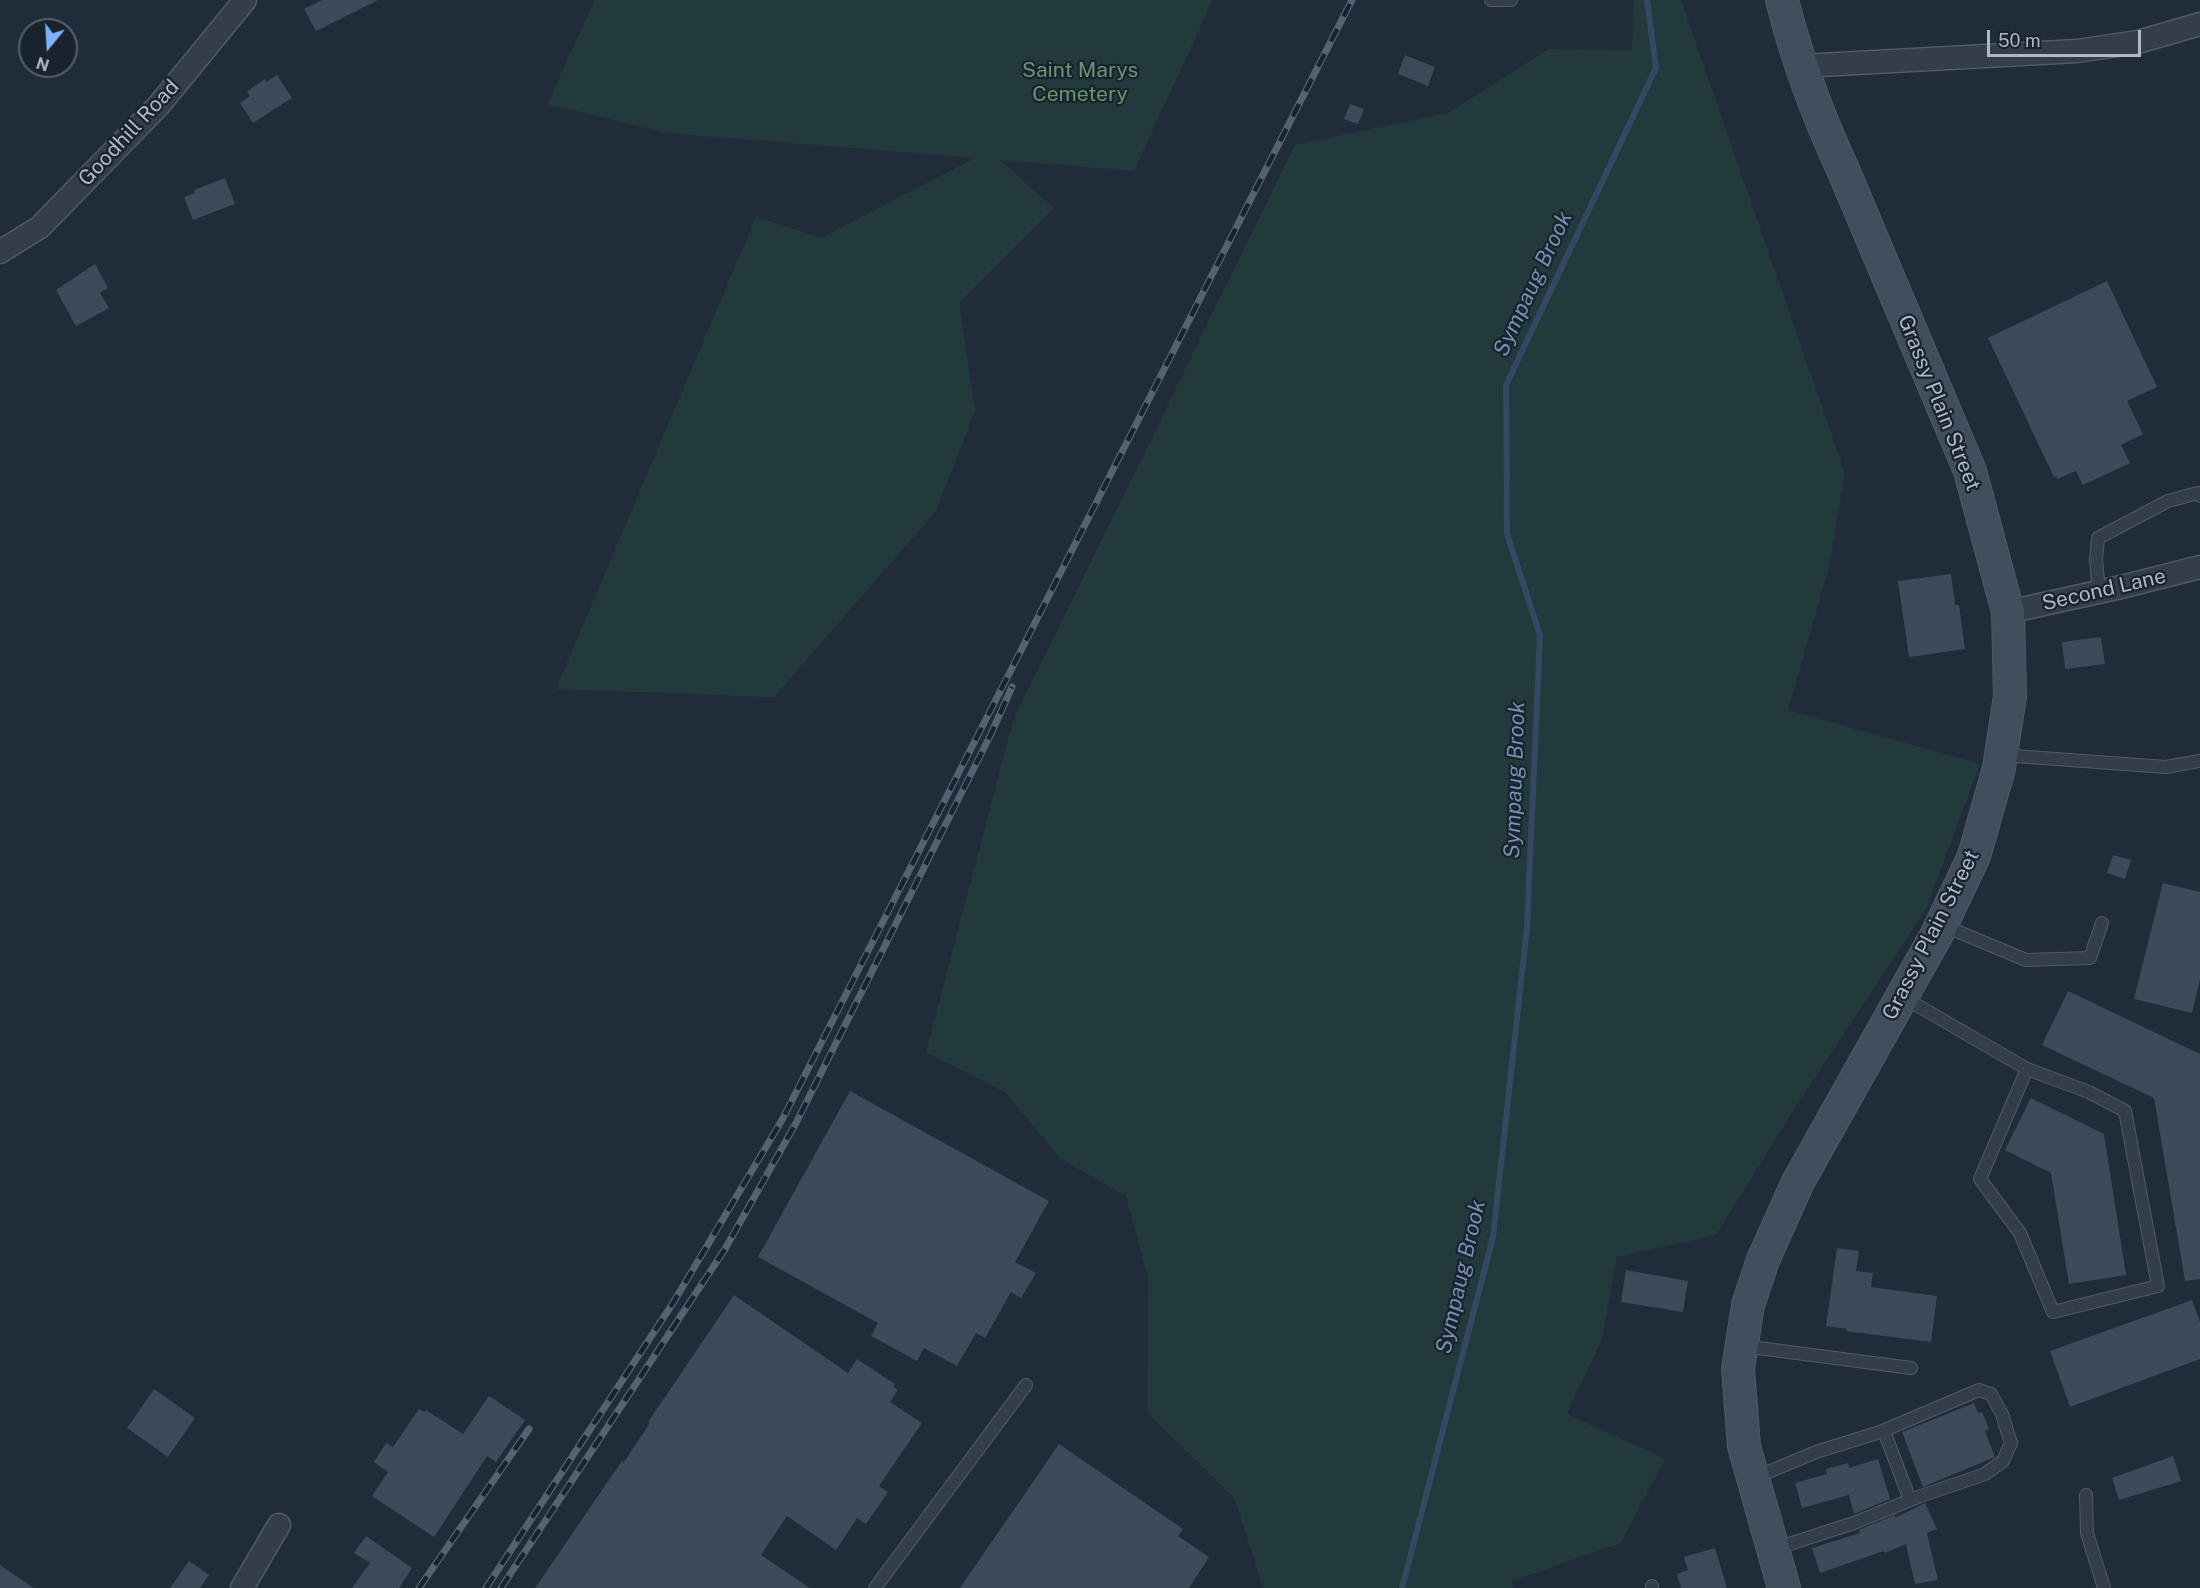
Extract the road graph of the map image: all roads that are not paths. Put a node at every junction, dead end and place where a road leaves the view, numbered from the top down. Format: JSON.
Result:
{"nodes":[{"id":1,"x":245,"y":0,"type":"edge"},
{"id":2,"x":1491,"y":0,"type":"edge"},
{"id":3,"x":1511,"y":0,"type":"edge"},
{"id":4,"x":1782,"y":0,"type":"edge"},
{"id":5,"x":2200,"y":24,"type":"edge"},
{"id":6,"x":1802,"y":66,"type":"junction"},
{"id":7,"x":0,"y":252,"type":"edge"},
{"id":8,"x":2200,"y":496,"type":"edge"},
{"id":9,"x":2200,"y":567,"type":"edge"},
{"id":10,"x":2099,"y":592,"type":"junction"},
{"id":11,"x":2008,"y":612,"type":"junction"},
{"id":12,"x":2001,"y":755,"type":"junction"},
{"id":13,"x":2200,"y":761,"type":"edge"},
{"id":14,"x":2102,"y":923,"type":"dead end"},
{"id":15,"x":1941,"y":924,"type":"junction"},
{"id":16,"x":1902,"y":996,"type":"junction"},
{"id":17,"x":2027,"y":1069,"type":"junction"},
{"id":18,"x":1742,"y":1346,"type":"junction"},
{"id":19,"x":1911,"y":1368,"type":"dead end"},
{"id":20,"x":1026,"y":1385,"type":"dead end"},
{"id":21,"x":1884,"y":1431,"type":"junction"},
{"id":22,"x":1753,"y":1478,"type":"junction"},
{"id":23,"x":2086,"y":1495,"type":"dead end"},
{"id":24,"x":1910,"y":1500,"type":"junction"},
{"id":25,"x":279,"y":1525,"type":"dead end"},
{"id":26,"x":1773,"y":1550,"type":"junction"},
{"id":27,"x":242,"y":1588,"type":"edge"},
{"id":28,"x":875,"y":1588,"type":"edge"},
{"id":29,"x":1784,"y":1588,"type":"edge"},
{"id":30,"x":2104,"y":1588,"type":"edge"}],
"edges":[{"from":1,"to":7,"type":"street","name":"Goodhill Road"},
{"from":2,"to":3,"type":"lane"},
{"from":4,"to":6,"type":"main road","name":"Grassy Plain Street"},
{"from":5,"to":6,"type":"street"},
{"from":6,"to":11,"type":"main road","name":"Grassy Plain Street"},
{"from":8,"to":10,"type":"lane"},
{"from":9,"to":10,"type":"street","name":"Second Lane"},
{"from":10,"to":11,"type":"street","name":"Second Lane"},
{"from":11,"to":12,"type":"main road","name":"Grassy Plain Street"},
{"from":12,"to":13,"type":"lane"},
{"from":12,"to":15,"type":"main road","name":"Grassy Plain Street"},
{"from":14,"to":15,"type":"lane"},
{"from":15,"to":16,"type":"main road","name":"Grassy Plain Street"},
{"from":16,"to":17,"type":"lane"},
{"from":16,"to":18,"type":"main road","name":"Grassy Plain Street"},
{"from":17,"to":17,"type":"lane"},
{"from":18,"to":19,"type":"lane"},
{"from":18,"to":22,"type":"main road","name":"Grassy Plain Street"},
{"from":20,"to":28,"type":"lane"},
{"from":21,"to":22,"type":"lane"},
{"from":21,"to":24,"type":"lane"},
{"from":21,"to":24,"type":"lane"},
{"from":22,"to":26,"type":"main road","name":"Grassy Plain Street"},
{"from":23,"to":30,"type":"lane"},
{"from":24,"to":26,"type":"lane"},
{"from":25,"to":27,"type":"street"},
{"from":26,"to":29,"type":"main road","name":"Grassy Plain Street"}]}
